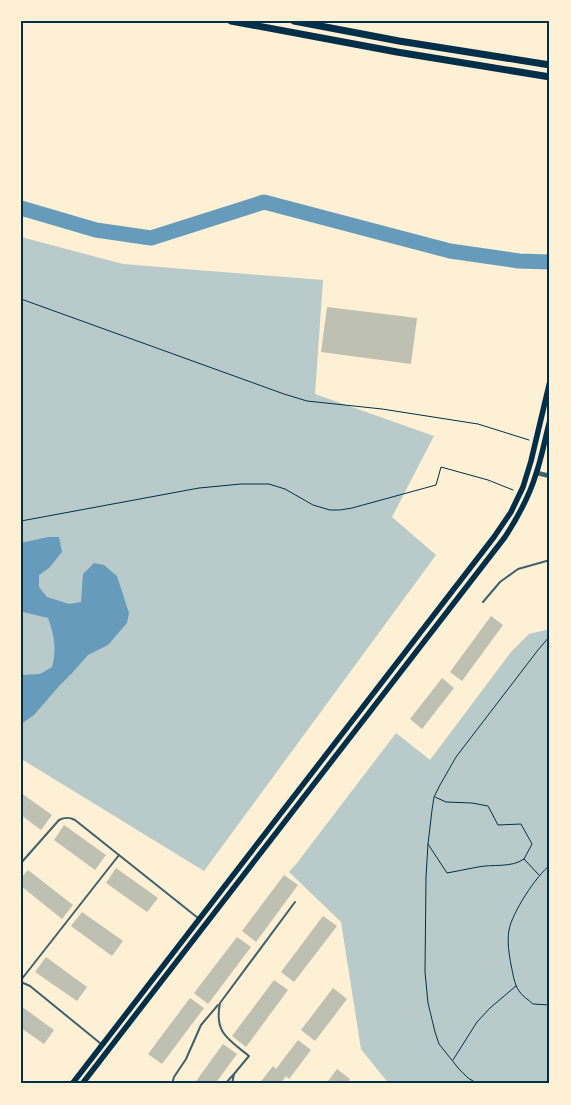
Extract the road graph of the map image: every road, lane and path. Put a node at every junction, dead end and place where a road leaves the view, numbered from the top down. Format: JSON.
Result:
{"nodes":[{"id":1,"x":231,"y":21,"type":"edge"},
{"id":2,"x":294,"y":21,"type":"edge"},
{"id":3,"x":550,"y":65,"type":"edge"},
{"id":4,"x":550,"y":77,"type":"edge"},
{"id":5,"x":21,"y":299,"type":"edge"},
{"id":6,"x":550,"y":381,"type":"edge"},
{"id":7,"x":550,"y":420,"type":"edge"},
{"id":8,"x":535,"y":442,"type":"junction"},
{"id":9,"x":537,"y":473,"type":"junction"},
{"id":10,"x":550,"y":476,"type":"edge"},
{"id":11,"x":520,"y":493,"type":"junction"},
{"id":12,"x":21,"y":521,"type":"edge"},
{"id":13,"x":550,"y":560,"type":"edge"},
{"id":14,"x":483,"y":602,"type":"dead end"},
{"id":15,"x":550,"y":636,"type":"edge"},
{"id":16,"x":434,"y":797,"type":"junction"},
{"id":17,"x":428,"y":844,"type":"junction"},
{"id":18,"x":119,"y":855,"type":"junction"},
{"id":19,"x":524,"y":859,"type":"junction"},
{"id":20,"x":21,"y":862,"type":"edge"},
{"id":21,"x":550,"y":865,"type":"edge"},
{"id":22,"x":540,"y":875,"type":"junction"},
{"id":23,"x":295,"y":902,"type":"dead end"},
{"id":24,"x":199,"y":919,"type":"junction"},
{"id":25,"x":21,"y":981,"type":"edge"},
{"id":26,"x":517,"y":985,"type":"junction"},
{"id":27,"x":220,"y":1003,"type":"junction"},
{"id":28,"x":550,"y":1005,"type":"edge"},
{"id":29,"x":102,"y":1045,"type":"junction"},
{"id":30,"x":452,"y":1061,"type":"junction"},
{"id":31,"x":234,"y":1074,"type":"junction"},
{"id":32,"x":72,"y":1084,"type":"edge"},
{"id":33,"x":82,"y":1084,"type":"edge"},
{"id":34,"x":172,"y":1084,"type":"edge"},
{"id":35,"x":225,"y":1084,"type":"edge"},
{"id":36,"x":232,"y":1084,"type":"edge"},
{"id":37,"x":478,"y":1084,"type":"edge"}],
"edges":[{"from":1,"to":4,"type":"highway"},
{"from":2,"to":3,"type":"highway"},
{"from":5,"to":8,"type":"path"},
{"from":6,"to":8,"type":"main road"},
{"from":7,"to":9,"type":"main road"},
{"from":8,"to":11,"type":"main road"},
{"from":9,"to":10,"type":"street"},
{"from":9,"to":33,"type":"main road"},
{"from":11,"to":12,"type":"path"},
{"from":11,"to":24,"type":"main road"},
{"from":13,"to":14,"type":"lane"},
{"from":15,"to":16,"type":"path"},
{"from":16,"to":17,"type":"path"},
{"from":16,"to":19,"type":"path"},
{"from":17,"to":19,"type":"path"},
{"from":17,"to":30,"type":"path"},
{"from":18,"to":20,"type":"lane"},
{"from":18,"to":24,"type":"lane"},
{"from":18,"to":25,"type":"lane"},
{"from":19,"to":22,"type":"path"},
{"from":21,"to":22,"type":"path"},
{"from":22,"to":26,"type":"path"},
{"from":23,"to":27,"type":"lane"},
{"from":24,"to":29,"type":"main road"},
{"from":25,"to":29,"type":"lane"},
{"from":26,"to":28,"type":"path"},
{"from":26,"to":30,"type":"path"},
{"from":27,"to":31,"type":"lane"},
{"from":27,"to":34,"type":"lane"},
{"from":29,"to":32,"type":"main road"},
{"from":30,"to":37,"type":"path"},
{"from":31,"to":35,"type":"lane"},
{"from":31,"to":36,"type":"lane"}]}
